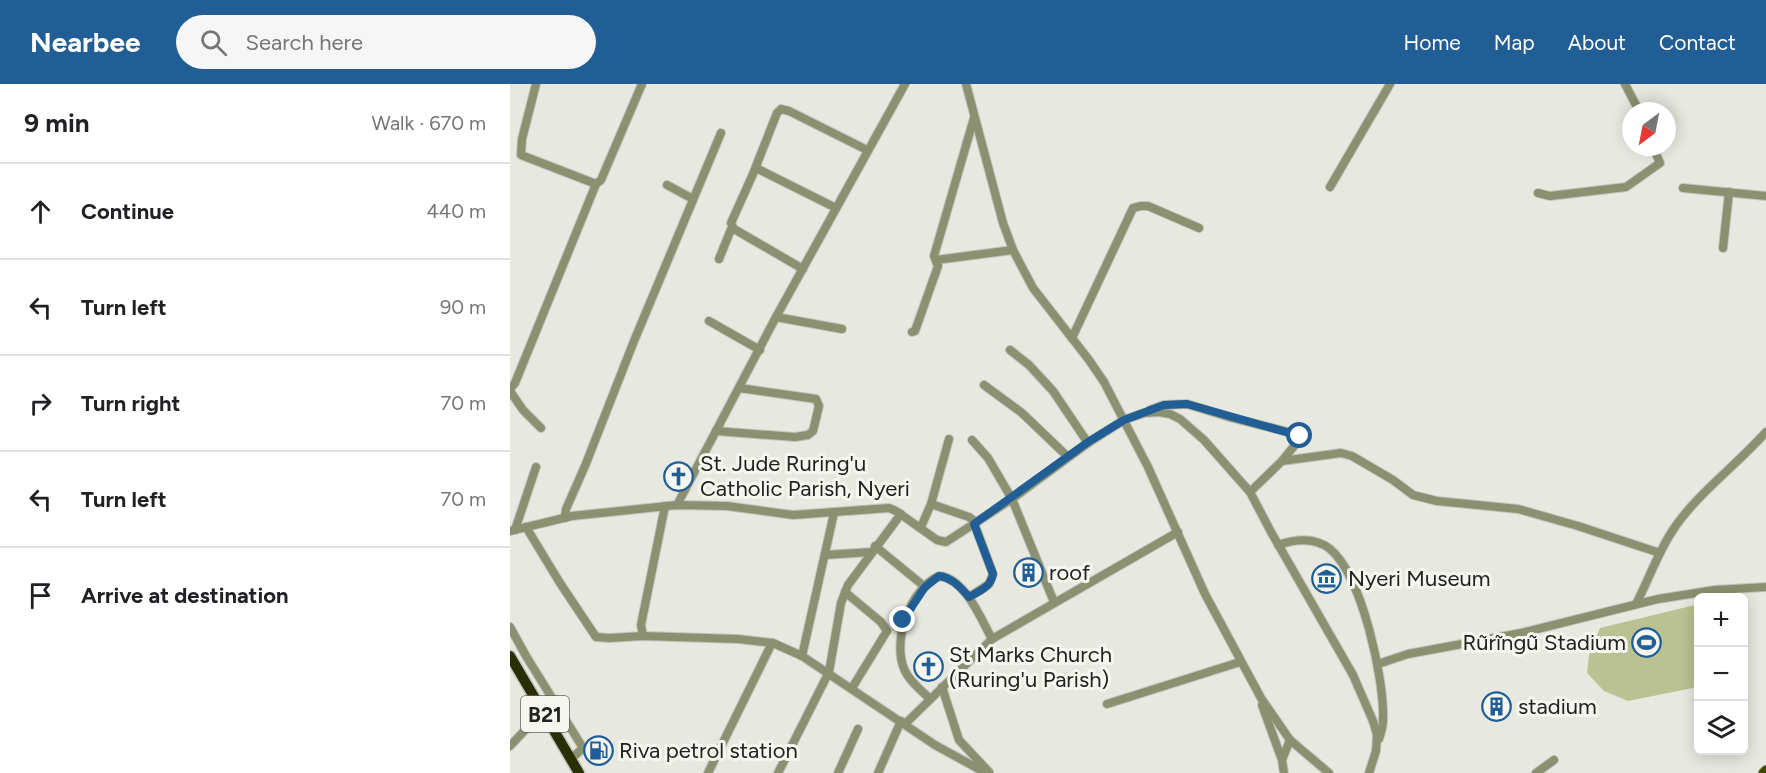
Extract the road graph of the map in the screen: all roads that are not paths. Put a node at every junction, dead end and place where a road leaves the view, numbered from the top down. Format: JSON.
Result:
{"nodes":[{"id":1,"x":536,"y":84,"type":"edge"},
{"id":2,"x":642,"y":84,"type":"edge"},
{"id":3,"x":905,"y":84,"type":"edge"},
{"id":4,"x":966,"y":84,"type":"edge"},
{"id":5,"x":1390,"y":84,"type":"edge"},
{"id":6,"x":1625,"y":84,"type":"edge"},
{"id":7,"x":1634,"y":102,"type":"edge"},
{"id":8,"x":975,"y":116,"type":"junction"},
{"id":9,"x":720,"y":133,"type":"dead end"},
{"id":10,"x":867,"y":150,"type":"junction"},
{"id":11,"x":1657,"y":156,"type":"edge"},
{"id":12,"x":756,"y":168,"type":"junction"},
{"id":13,"x":596,"y":184,"type":"junction"},
{"id":14,"x":667,"y":185,"type":"dead end"},
{"id":15,"x":1330,"y":188,"type":"dead end"},
{"id":16,"x":1683,"y":188,"type":"dead end"},
{"id":17,"x":1729,"y":192,"type":"junction"},
{"id":18,"x":1538,"y":193,"type":"dead end"},
{"id":19,"x":1766,"y":196,"type":"edge"},
{"id":20,"x":693,"y":199,"type":"junction"},
{"id":21,"x":836,"y":208,"type":"junction"},
{"id":22,"x":732,"y":227,"type":"junction"},
{"id":23,"x":1199,"y":228,"type":"dead end"},
{"id":24,"x":1723,"y":248,"type":"dead end"},
{"id":25,"x":1012,"y":250,"type":"junction"},
{"id":26,"x":719,"y":259,"type":"dead end"},
{"id":27,"x":936,"y":260,"type":"junction"},
{"id":28,"x":803,"y":268,"type":"junction"},
{"id":29,"x":776,"y":318,"type":"junction"},
{"id":30,"x":709,"y":321,"type":"dead end"},
{"id":31,"x":842,"y":329,"type":"dead end"},
{"id":32,"x":912,"y":332,"type":"dead end"},
{"id":33,"x":1072,"y":338,"type":"junction"},
{"id":34,"x":760,"y":350,"type":"junction"},
{"id":35,"x":1010,"y":350,"type":"dead end"},
{"id":36,"x":984,"y":385,"type":"dead end"},
{"id":37,"x":739,"y":388,"type":"junction"},
{"id":38,"x":510,"y":390,"type":"edge"},
{"id":39,"x":1144,"y":412,"type":"junction"},
{"id":40,"x":1124,"y":420,"type":"junction"},
{"id":41,"x":541,"y":428,"type":"dead end"},
{"id":42,"x":716,"y":431,"type":"junction"},
{"id":43,"x":1766,"y":432,"type":"edge"},
{"id":44,"x":948,"y":439,"type":"dead end"},
{"id":45,"x":972,"y":440,"type":"dead end"},
{"id":46,"x":1088,"y":442,"type":"junction"},
{"id":47,"x":1068,"y":457,"type":"junction"},
{"id":48,"x":1282,"y":461,"type":"junction"},
{"id":49,"x":536,"y":467,"type":"dead end"},
{"id":50,"x":1250,"y":492,"type":"junction"},
{"id":51,"x":1011,"y":499,"type":"junction"},
{"id":52,"x":931,"y":504,"type":"junction"},
{"id":53,"x":677,"y":505,"type":"junction"},
{"id":54,"x":665,"y":506,"type":"junction"},
{"id":55,"x":834,"y":513,"type":"junction"},
{"id":56,"x":901,"y":514,"type":"junction"},
{"id":57,"x":565,"y":518,"type":"junction"},
{"id":58,"x":974,"y":524,"type":"junction"},
{"id":59,"x":526,"y":527,"type":"junction"},
{"id":60,"x":921,"y":527,"type":"junction"},
{"id":61,"x":512,"y":530,"type":"edge"},
{"id":62,"x":1178,"y":532,"type":"junction"},
{"id":63,"x":1278,"y":545,"type":"junction"},
{"id":64,"x":873,"y":549,"type":"junction"},
{"id":65,"x":1660,"y":553,"type":"junction"},
{"id":66,"x":825,"y":555,"type":"junction"},
{"id":67,"x":1766,"y":586,"type":"edge"},
{"id":68,"x":925,"y":587,"type":"junction"},
{"id":69,"x":845,"y":592,"type":"junction"},
{"id":70,"x":969,"y":597,"type":"junction"},
{"id":71,"x":1069,"y":598,"type":"dead end"},
{"id":72,"x":1054,"y":602,"type":"junction"},
{"id":73,"x":1636,"y":604,"type":"junction"},
{"id":74,"x":510,"y":627,"type":"edge"},
{"id":75,"x":643,"y":636,"type":"junction"},
{"id":76,"x":992,"y":639,"type":"junction"},
{"id":77,"x":772,"y":643,"type":"junction"},
{"id":78,"x":802,"y":656,"type":"junction"},
{"id":79,"x":511,"y":662,"type":"edge"},
{"id":80,"x":1240,"y":662,"type":"junction"},
{"id":81,"x":1378,"y":664,"type":"junction"},
{"id":82,"x":829,"y":672,"type":"junction"},
{"id":83,"x":942,"y":687,"type":"junction"},
{"id":84,"x":852,"y":688,"type":"junction"},
{"id":85,"x":1261,"y":698,"type":"junction"},
{"id":86,"x":930,"y":699,"type":"junction"},
{"id":87,"x":1107,"y":704,"type":"dead end"},
{"id":88,"x":543,"y":711,"type":"junction"},
{"id":89,"x":903,"y":723,"type":"junction"},
{"id":90,"x":858,"y":729,"type":"dead end"},
{"id":91,"x":1290,"y":740,"type":"junction"},
{"id":92,"x":510,"y":746,"type":"edge"},
{"id":93,"x":1376,"y":751,"type":"junction"},
{"id":94,"x":571,"y":759,"type":"junction"},
{"id":95,"x":1282,"y":760,"type":"junction"},
{"id":96,"x":1554,"y":760,"type":"dead end"},
{"id":97,"x":578,"y":772,"type":"edge"},
{"id":98,"x":708,"y":773,"type":"edge"},
{"id":99,"x":778,"y":773,"type":"edge"},
{"id":100,"x":838,"y":773,"type":"edge"},
{"id":101,"x":878,"y":773,"type":"edge"},
{"id":102,"x":986,"y":773,"type":"edge"},
{"id":103,"x":990,"y":773,"type":"edge"},
{"id":104,"x":1284,"y":773,"type":"edge"},
{"id":105,"x":1329,"y":773,"type":"edge"},
{"id":106,"x":1369,"y":773,"type":"edge"},
{"id":107,"x":1536,"y":773,"type":"edge"}],
"edges":[{"from":1,"to":13,"type":"street"},
{"from":2,"to":13,"type":"street"},
{"from":3,"to":10,"type":"street"},
{"from":4,"to":8,"type":"street"},
{"from":5,"to":15,"type":"street"},
{"from":6,"to":7,"type":"street"},
{"from":8,"to":25,"type":"street"},
{"from":8,"to":27,"type":"street"},
{"from":9,"to":20,"type":"street"},
{"from":10,"to":12,"type":"street"},
{"from":10,"to":21,"type":"street"},
{"from":11,"to":18,"type":"street"},
{"from":12,"to":21,"type":"street"},
{"from":12,"to":22,"type":"street"},
{"from":13,"to":38,"type":"street"},
{"from":14,"to":20,"type":"street"},
{"from":16,"to":17,"type":"street"},
{"from":17,"to":19,"type":"street"},
{"from":17,"to":24,"type":"street"},
{"from":20,"to":57,"type":"street"},
{"from":21,"to":28,"type":"street"},
{"from":22,"to":26,"type":"street"},
{"from":22,"to":28,"type":"street"},
{"from":23,"to":33,"type":"street"},
{"from":25,"to":27,"type":"street"},
{"from":25,"to":33,"type":"street"},
{"from":27,"to":32,"type":"street"},
{"from":28,"to":29,"type":"street"},
{"from":29,"to":31,"type":"street"},
{"from":29,"to":34,"type":"street"},
{"from":30,"to":34,"type":"street"},
{"from":33,"to":40,"type":"street"},
{"from":34,"to":37,"type":"street"},
{"from":35,"to":46,"type":"street"},
{"from":36,"to":47,"type":"street"},
{"from":37,"to":42,"type":"street"},
{"from":37,"to":42,"type":"street"},
{"from":38,"to":41,"type":"street"},
{"from":39,"to":40,"type":"street"},
{"from":39,"to":48,"type":"street"},
{"from":39,"to":50,"type":"street"},
{"from":40,"to":46,"type":"street"},
{"from":40,"to":62,"type":"street"},
{"from":42,"to":53,"type":"street"},
{"from":43,"to":65,"type":"street"},
{"from":44,"to":52,"type":"street"},
{"from":45,"to":51,"type":"street"},
{"from":46,"to":47,"type":"street"},
{"from":47,"to":51,"type":"street"},
{"from":48,"to":50,"type":"street"},
{"from":48,"to":65,"type":"street"},
{"from":49,"to":61,"type":"street"},
{"from":50,"to":63,"type":"street"},
{"from":51,"to":58,"type":"street"},
{"from":51,"to":72,"type":"street"},
{"from":52,"to":58,"type":"street"},
{"from":52,"to":60,"type":"street"},
{"from":53,"to":54,"type":"street"},
{"from":53,"to":55,"type":"street"},
{"from":54,"to":57,"type":"street"},
{"from":54,"to":75,"type":"street"},
{"from":55,"to":56,"type":"street"},
{"from":55,"to":66,"type":"street"},
{"from":56,"to":60,"type":"street"},
{"from":56,"to":64,"type":"street"},
{"from":57,"to":59,"type":"street"},
{"from":58,"to":60,"type":"street"},
{"from":58,"to":70,"type":"street"},
{"from":59,"to":61,"type":"street"},
{"from":59,"to":75,"type":"street"},
{"from":62,"to":71,"type":"street"},
{"from":62,"to":72,"type":"street"},
{"from":62,"to":80,"type":"street"},
{"from":63,"to":81,"type":"street"},
{"from":63,"to":93,"type":"street"},
{"from":64,"to":66,"type":"street"},
{"from":64,"to":68,"type":"street"},
{"from":64,"to":69,"type":"street"},
{"from":65,"to":73,"type":"street"},
{"from":66,"to":78,"type":"street"},
{"from":67,"to":73,"type":"street"},
{"from":68,"to":70,"type":"street"},
{"from":68,"to":86,"type":"street"},
{"from":69,"to":82,"type":"street"},
{"from":69,"to":84,"type":"street"},
{"from":70,"to":76,"type":"street"},
{"from":72,"to":76,"type":"street"},
{"from":73,"to":81,"type":"street"},
{"from":74,"to":94,"type":"street"},
{"from":75,"to":77,"type":"street"},
{"from":76,"to":83,"type":"street"},
{"from":77,"to":78,"type":"street"},
{"from":77,"to":98,"type":"street"},
{"from":78,"to":82,"type":"street"},
{"from":79,"to":88,"type":"highway","number":"B21"},
{"from":80,"to":85,"type":"street"},
{"from":80,"to":87,"type":"street"},
{"from":81,"to":93,"type":"street"},
{"from":82,"to":84,"type":"street"},
{"from":82,"to":99,"type":"street"},
{"from":83,"to":86,"type":"street"},
{"from":83,"to":103,"type":"street"},
{"from":84,"to":89,"type":"street"},
{"from":85,"to":91,"type":"street"},
{"from":85,"to":95,"type":"street"},
{"from":86,"to":89,"type":"street"},
{"from":88,"to":92,"type":"street"},
{"from":88,"to":94,"type":"highway","number":"B21"},
{"from":89,"to":101,"type":"street"},
{"from":89,"to":102,"type":"street"},
{"from":90,"to":100,"type":"street"},
{"from":91,"to":95,"type":"street"},
{"from":91,"to":105,"type":"street"},
{"from":93,"to":106,"type":"street"},
{"from":94,"to":97,"type":"highway","number":"B21"},
{"from":95,"to":104,"type":"street"},
{"from":96,"to":107,"type":"street"}]}
